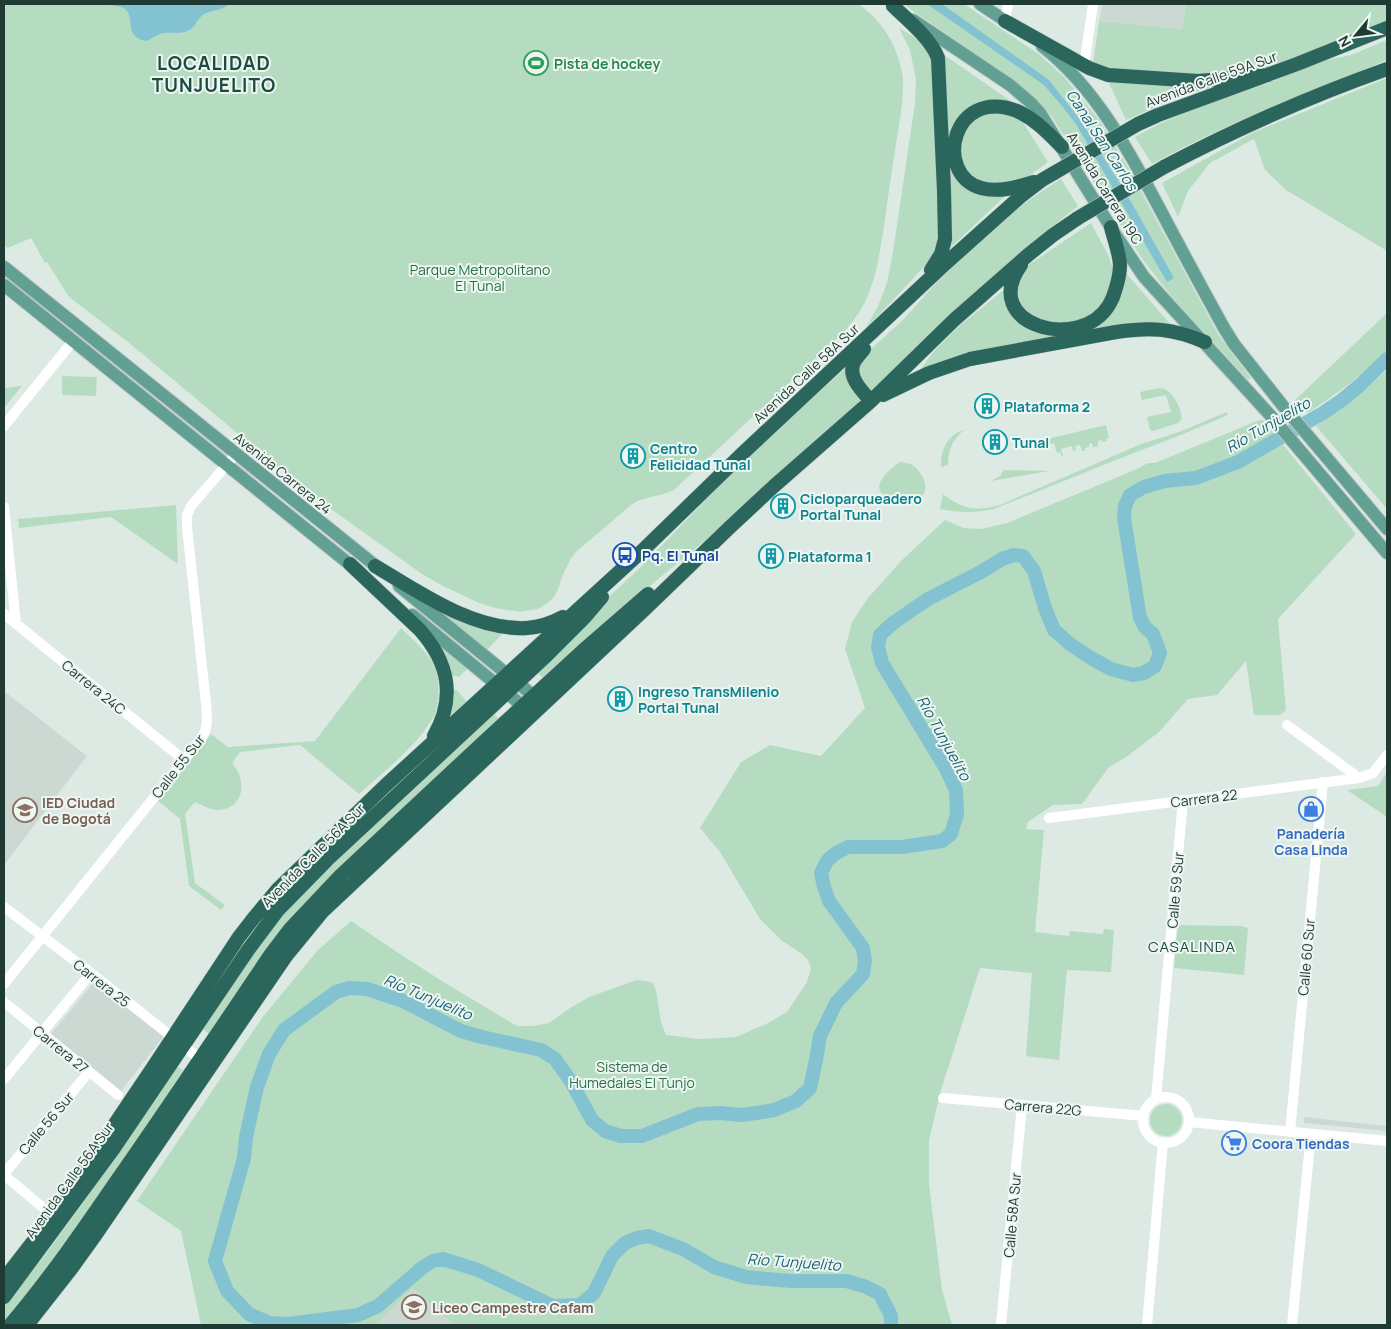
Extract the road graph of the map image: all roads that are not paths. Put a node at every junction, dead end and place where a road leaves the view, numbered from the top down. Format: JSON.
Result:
{"nodes":[{"id":1,"x":980,"y":4,"type":"edge"},
{"id":2,"x":1008,"y":4,"type":"edge"},
{"id":3,"x":1093,"y":4,"type":"edge"},
{"id":4,"x":891,"y":5,"type":"edge"},
{"id":5,"x":1005,"y":21,"type":"junction"},
{"id":6,"x":1387,"y":28,"type":"edge"},
{"id":7,"x":1084,"y":66,"type":"junction"},
{"id":8,"x":1387,"y":69,"type":"edge"},
{"id":9,"x":1268,"y":74,"type":"junction"},
{"id":10,"x":1062,"y":147,"type":"junction"},
{"id":11,"x":1048,"y":176,"type":"junction"},
{"id":12,"x":1111,"y":227,"type":"junction"},
{"id":13,"x":1028,"y":255,"type":"junction"},
{"id":14,"x":4,"y":267,"type":"edge"},
{"id":15,"x":4,"y":285,"type":"edge"},
{"id":16,"x":916,"y":292,"type":"junction"},
{"id":17,"x":884,"y":322,"type":"junction"},
{"id":18,"x":73,"y":341,"type":"junction"},
{"id":19,"x":1205,"y":342,"type":"junction"},
{"id":20,"x":871,"y":401,"type":"junction"},
{"id":21,"x":4,"y":426,"type":"edge"},
{"id":22,"x":236,"y":454,"type":"junction"},
{"id":23,"x":226,"y":465,"type":"junction"},
{"id":24,"x":4,"y":507,"type":"edge"},
{"id":25,"x":1387,"y":529,"type":"edge"},
{"id":26,"x":642,"y":551,"type":"junction"},
{"id":27,"x":1387,"y":553,"type":"edge"},
{"id":28,"x":350,"y":564,"type":"junction"},
{"id":29,"x":375,"y":566,"type":"junction"},
{"id":30,"x":577,"y":610,"type":"junction"},
{"id":31,"x":4,"y":614,"type":"edge"},
{"id":32,"x":16,"y":624,"type":"junction"},
{"id":33,"x":507,"y":683,"type":"junction"},
{"id":34,"x":533,"y":705,"type":"junction"},
{"id":35,"x":1287,"y":725,"type":"dead end"},
{"id":36,"x":423,"y":751,"type":"junction"},
{"id":37,"x":1387,"y":755,"type":"edge"},
{"id":38,"x":184,"y":760,"type":"junction"},
{"id":39,"x":1359,"y":778,"type":"junction"},
{"id":40,"x":1322,"y":782,"type":"junction"},
{"id":41,"x":1183,"y":800,"type":"junction"},
{"id":42,"x":1049,"y":818,"type":"dead end"},
{"id":43,"x":387,"y":833,"type":"junction"},
{"id":44,"x":370,"y":866,"type":"junction"},
{"id":45,"x":4,"y":908,"type":"edge"},
{"id":46,"x":271,"y":919,"type":"junction"},
{"id":47,"x":43,"y":936,"type":"junction"},
{"id":48,"x":240,"y":937,"type":"junction"},
{"id":49,"x":91,"y":973,"type":"junction"},
{"id":50,"x":4,"y":984,"type":"edge"},
{"id":51,"x":4,"y":1002,"type":"edge"},
{"id":52,"x":41,"y":1034,"type":"junction"},
{"id":53,"x":178,"y":1042,"type":"junction"},
{"id":54,"x":200,"y":1059,"type":"junction"},
{"id":55,"x":89,"y":1072,"type":"junction"},
{"id":56,"x":4,"y":1079,"type":"edge"},
{"id":57,"x":118,"y":1095,"type":"dead end"},
{"id":58,"x":943,"y":1098,"type":"dead end"},
{"id":59,"x":1156,"y":1099,"type":"junction"},
{"id":60,"x":1022,"y":1105,"type":"junction"},
{"id":61,"x":120,"y":1115,"type":"junction"},
{"id":62,"x":1144,"y":1116,"type":"junction"},
{"id":63,"x":1189,"y":1122,"type":"junction"},
{"id":64,"x":1290,"y":1132,"type":"junction"},
{"id":65,"x":1310,"y":1134,"type":"junction"},
{"id":66,"x":1387,"y":1141,"type":"edge"},
{"id":67,"x":1163,"y":1142,"type":"junction"},
{"id":68,"x":114,"y":1148,"type":"junction"},
{"id":69,"x":127,"y":1166,"type":"junction"},
{"id":70,"x":4,"y":1175,"type":"edge"},
{"id":71,"x":108,"y":1215,"type":"junction"},
{"id":72,"x":53,"y":1216,"type":"junction"},
{"id":73,"x":4,"y":1279,"type":"edge"},
{"id":74,"x":4,"y":1297,"type":"edge"},
{"id":75,"x":10,"y":1325,"type":"edge"},
{"id":76,"x":27,"y":1325,"type":"edge"},
{"id":77,"x":1002,"y":1325,"type":"edge"},
{"id":78,"x":1147,"y":1325,"type":"edge"},
{"id":79,"x":1292,"y":1325,"type":"edge"}],
"edges":[{"from":1,"to":5,"type":"main road"},
{"from":2,"to":5,"type":"street"},
{"from":3,"to":7,"type":"street"},
{"from":4,"to":10,"type":"main road","name":"Avenida Carrera 19C"},
{"from":4,"to":16,"type":"highway"},
{"from":5,"to":7,"type":"highway"},
{"from":5,"to":25,"type":"main road"},
{"from":6,"to":9,"type":"highway","name":"Avenida Calle 59A Sur"},
{"from":7,"to":9,"type":"highway"},
{"from":8,"to":13,"type":"highway","bridge":true},
{"from":9,"to":11,"type":"highway","name":"Avenida Calle 59A Sur","bridge":true},
{"from":10,"to":11,"type":"highway"},
{"from":10,"to":12,"type":"main road","name":"Avenida Carrera 19C"},
{"from":11,"to":16,"type":"highway","name":"Avenida Calle 58A Sur"},
{"from":12,"to":13,"type":"highway"},
{"from":12,"to":19,"type":"main road","name":"Avenida Carrera 19C"},
{"from":13,"to":20,"type":"highway"},
{"from":14,"to":22,"type":"main road","name":"Avenida Carrera 24"},
{"from":15,"to":18,"type":"main road","name":"Avenida Carrera 24"},
{"from":16,"to":17,"type":"highway","name":"Avenida Calle 58A Sur"},
{"from":17,"to":20,"type":"highway"},
{"from":17,"to":26,"type":"highway","name":"Avenida Calle 58A Sur"},
{"from":18,"to":21,"type":"street"},
{"from":18,"to":23,"type":"main road","name":"Avenida Carrera 24"},
{"from":19,"to":20,"type":"highway"},
{"from":19,"to":27,"type":"main road","name":"Avenida Carrera 19C"},
{"from":20,"to":34,"type":"highway"},
{"from":22,"to":23,"type":"street","name":"Calle 55 Sur"},
{"from":22,"to":29,"type":"main road","name":"Avenida Carrera 24"},
{"from":23,"to":28,"type":"main road","name":"Avenida Carrera 24"},
{"from":23,"to":38,"type":"street","name":"Calle 55 Sur"},
{"from":24,"to":32,"type":"street"},
{"from":26,"to":30,"type":"highway","name":"Avenida Calle 58A Sur"},
{"from":26,"to":33,"type":"highway","name":"Avenida Calle 56A Sur"},
{"from":28,"to":33,"type":"main road","name":"Avenida Carrera 24"},
{"from":28,"to":36,"type":"highway"},
{"from":29,"to":30,"type":"highway"},
{"from":29,"to":33,"type":"main road","name":"Avenida Carrera 24"},
{"from":30,"to":33,"type":"highway","name":"Avenida Calle 58A Sur"},
{"from":31,"to":32,"type":"street","name":"Carrera 24C"},
{"from":32,"to":38,"type":"street","name":"Carrera 24C"},
{"from":33,"to":34,"type":"main road","name":"Avenida Carrera 24"},
{"from":33,"to":36,"type":"highway","name":"Avenida Calle 56A Sur"},
{"from":33,"to":46,"type":"highway","name":"Avenida Calle 56A Sur"},
{"from":34,"to":43,"type":"highway"},
{"from":34,"to":44,"type":"highway"},
{"from":35,"to":39,"type":"street"},
{"from":36,"to":48,"type":"highway","name":"Avenida Calle 56A Sur"},
{"from":37,"to":39,"type":"street"},
{"from":38,"to":47,"type":"street","name":"Calle 55 Sur"},
{"from":39,"to":40,"type":"street","name":"Carrera 22"},
{"from":40,"to":41,"type":"street","name":"Carrera 22"},
{"from":40,"to":64,"type":"street","name":"Calle 60 Sur"},
{"from":41,"to":42,"type":"street","name":"Carrera 22"},
{"from":41,"to":59,"type":"street","name":"Calle 59 Sur"},
{"from":43,"to":44,"type":"highway"},
{"from":43,"to":54,"type":"highway"},
{"from":44,"to":71,"type":"highway"},
{"from":45,"to":47,"type":"street","name":"Carrera 25"},
{"from":46,"to":48,"type":"highway"},
{"from":46,"to":53,"type":"highway","name":"Avenida Calle 56A Sur"},
{"from":47,"to":49,"type":"street","name":"Carrera 25"},
{"from":47,"to":50,"type":"street","name":"Calle 55 Sur"},
{"from":48,"to":53,"type":"highway","name":"Avenida Calle 56A Sur"},
{"from":49,"to":52,"type":"street"},
{"from":49,"to":53,"type":"street","name":"Carrera 25"},
{"from":51,"to":52,"type":"street","name":"Carrera 27"},
{"from":52,"to":55,"type":"street","name":"Carrera 27"},
{"from":52,"to":56,"type":"street"},
{"from":53,"to":54,"type":"street","name":"Carrera 25"},
{"from":53,"to":61,"type":"highway","name":"Avenida Calle 56A Sur"},
{"from":53,"to":68,"type":"highway","name":"Avenida Calle 56A Sur"},
{"from":54,"to":69,"type":"highway"},
{"from":55,"to":57,"type":"street","name":"Carrera 27"},
{"from":55,"to":70,"type":"street","name":"Calle 56 Sur"},
{"from":58,"to":60,"type":"street","name":"Carrera 22G"},
{"from":59,"to":62,"type":"street"},
{"from":59,"to":63,"type":"street"},
{"from":60,"to":62,"type":"street","name":"Carrera 22G"},
{"from":60,"to":77,"type":"street","name":"Calle 58A Sur"},
{"from":61,"to":68,"type":"highway"},
{"from":61,"to":72,"type":"highway","name":"Avenida Calle 56A Sur"},
{"from":62,"to":67,"type":"street"},
{"from":63,"to":64,"type":"street"},
{"from":63,"to":67,"type":"street"},
{"from":64,"to":65,"type":"street"},
{"from":65,"to":66,"type":"street"},
{"from":65,"to":79,"type":"street"},
{"from":67,"to":78,"type":"street"},
{"from":68,"to":74,"type":"highway","name":"Avenida Calle 56A Sur"},
{"from":69,"to":71,"type":"highway"},
{"from":69,"to":75,"type":"highway"},
{"from":70,"to":72,"type":"street"},
{"from":71,"to":76,"type":"highway"},
{"from":72,"to":73,"type":"highway","name":"Avenida Calle 56A Sur"}]}
